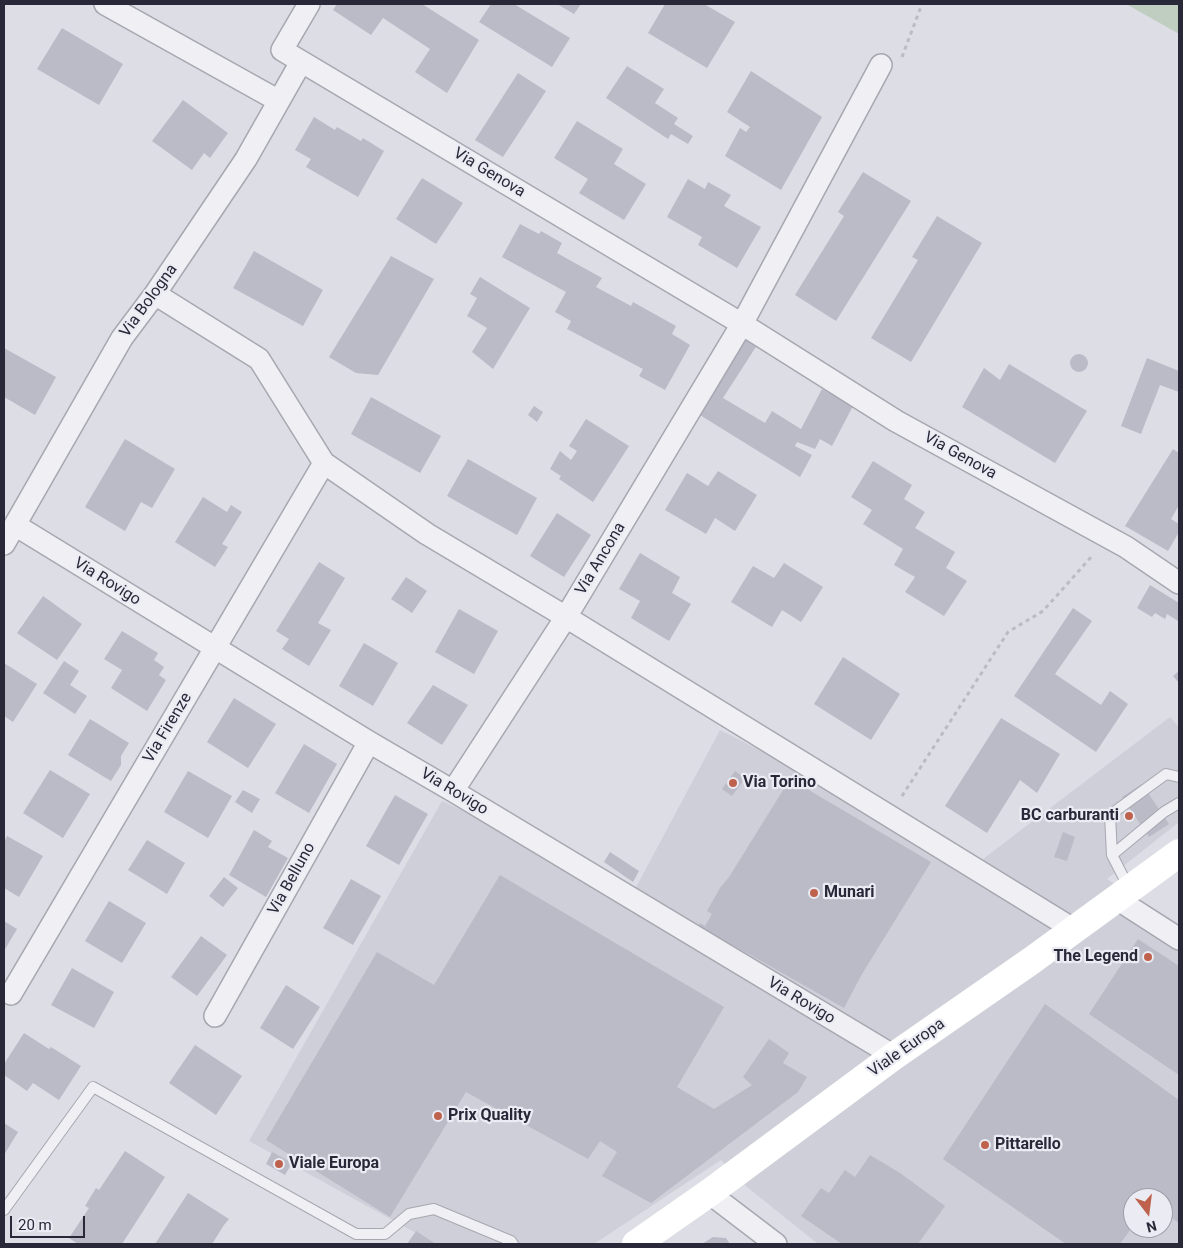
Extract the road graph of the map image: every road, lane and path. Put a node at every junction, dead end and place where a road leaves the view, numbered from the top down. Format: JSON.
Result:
{"nodes":[{"id":1,"x":105,"y":4,"type":"edge"},
{"id":2,"x":309,"y":4,"type":"edge"},
{"id":3,"x":301,"y":62,"type":"junction"},
{"id":4,"x":881,"y":65,"type":"dead end"},
{"id":5,"x":278,"y":101,"type":"junction"},
{"id":6,"x":154,"y":294,"type":"junction"},
{"id":7,"x":742,"y":324,"type":"junction"},
{"id":8,"x":324,"y":463,"type":"junction"},
{"id":9,"x":15,"y":526,"type":"junction"},
{"id":10,"x":1108,"y":537,"type":"junction"},
{"id":11,"x":4,"y":544,"type":"edge"},
{"id":12,"x":1179,"y":583,"type":"edge"},
{"id":13,"x":566,"y":617,"type":"junction"},
{"id":14,"x":215,"y":649,"type":"junction"},
{"id":15,"x":369,"y":742,"type":"junction"},
{"id":16,"x":1179,"y":777,"type":"edge"},
{"id":17,"x":452,"y":791,"type":"junction"},
{"id":18,"x":1179,"y":803,"type":"edge"},
{"id":19,"x":889,"y":816,"type":"junction"},
{"id":20,"x":1179,"y":854,"type":"edge"},
{"id":21,"x":1112,"y":855,"type":"junction"},
{"id":22,"x":1123,"y":894,"type":"junction"},
{"id":23,"x":1073,"y":929,"type":"junction"},
{"id":24,"x":1179,"y":939,"type":"edge"},
{"id":25,"x":11,"y":994,"type":"dead end"},
{"id":26,"x":215,"y":1016,"type":"dead end"},
{"id":27,"x":894,"y":1056,"type":"junction"},
{"id":28,"x":709,"y":1193,"type":"junction"},
{"id":29,"x":4,"y":1210,"type":"edge"},
{"id":30,"x":513,"y":1244,"type":"edge"},
{"id":31,"x":636,"y":1244,"type":"edge"},
{"id":32,"x":776,"y":1244,"type":"edge"}],
"edges":[{"from":1,"to":5,"type":"street"},
{"from":2,"to":3,"type":"street","name":"Via Genova"},
{"from":3,"to":5,"type":"street","name":"Via Bologna"},
{"from":3,"to":7,"type":"street","name":"Via Genova"},
{"from":4,"to":7,"type":"street"},
{"from":5,"to":6,"type":"street","name":"Via Bologna"},
{"from":6,"to":8,"type":"street"},
{"from":6,"to":9,"type":"street","name":"Via Bologna"},
{"from":7,"to":10,"type":"street","name":"Via Genova"},
{"from":7,"to":13,"type":"street","name":"Via Ancona"},
{"from":8,"to":13,"type":"street"},
{"from":8,"to":14,"type":"street","name":"Via Firenze"},
{"from":9,"to":11,"type":"street","name":"Via Bologna"},
{"from":9,"to":14,"type":"street","name":"Via Rovigo"},
{"from":10,"to":12,"type":"street","name":"Via Genova"},
{"from":10,"to":19,"type":"path"},
{"from":13,"to":17,"type":"street","name":"Via Ancona"},
{"from":13,"to":19,"type":"street"},
{"from":14,"to":15,"type":"street","name":"Via Rovigo"},
{"from":14,"to":25,"type":"street","name":"Via Firenze"},
{"from":15,"to":17,"type":"street","name":"Via Rovigo"},
{"from":15,"to":26,"type":"street","name":"Via Belluno"},
{"from":16,"to":21,"type":"lane"},
{"from":17,"to":27,"type":"street","name":"Via Rovigo"},
{"from":18,"to":21,"type":"lane"},
{"from":19,"to":23,"type":"street"},
{"from":20,"to":22,"type":"street","name":"Viale Europa"},
{"from":21,"to":22,"type":"lane"},
{"from":22,"to":23,"type":"street","name":"Viale Europa"},
{"from":22,"to":24,"type":"street"},
{"from":23,"to":27,"type":"street","name":"Viale Europa"},
{"from":27,"to":28,"type":"street","name":"Viale Europa"},
{"from":28,"to":31,"type":"street","name":"Viale Europa"},
{"from":28,"to":32,"type":"street"},
{"from":29,"to":30,"type":"lane"}]}
